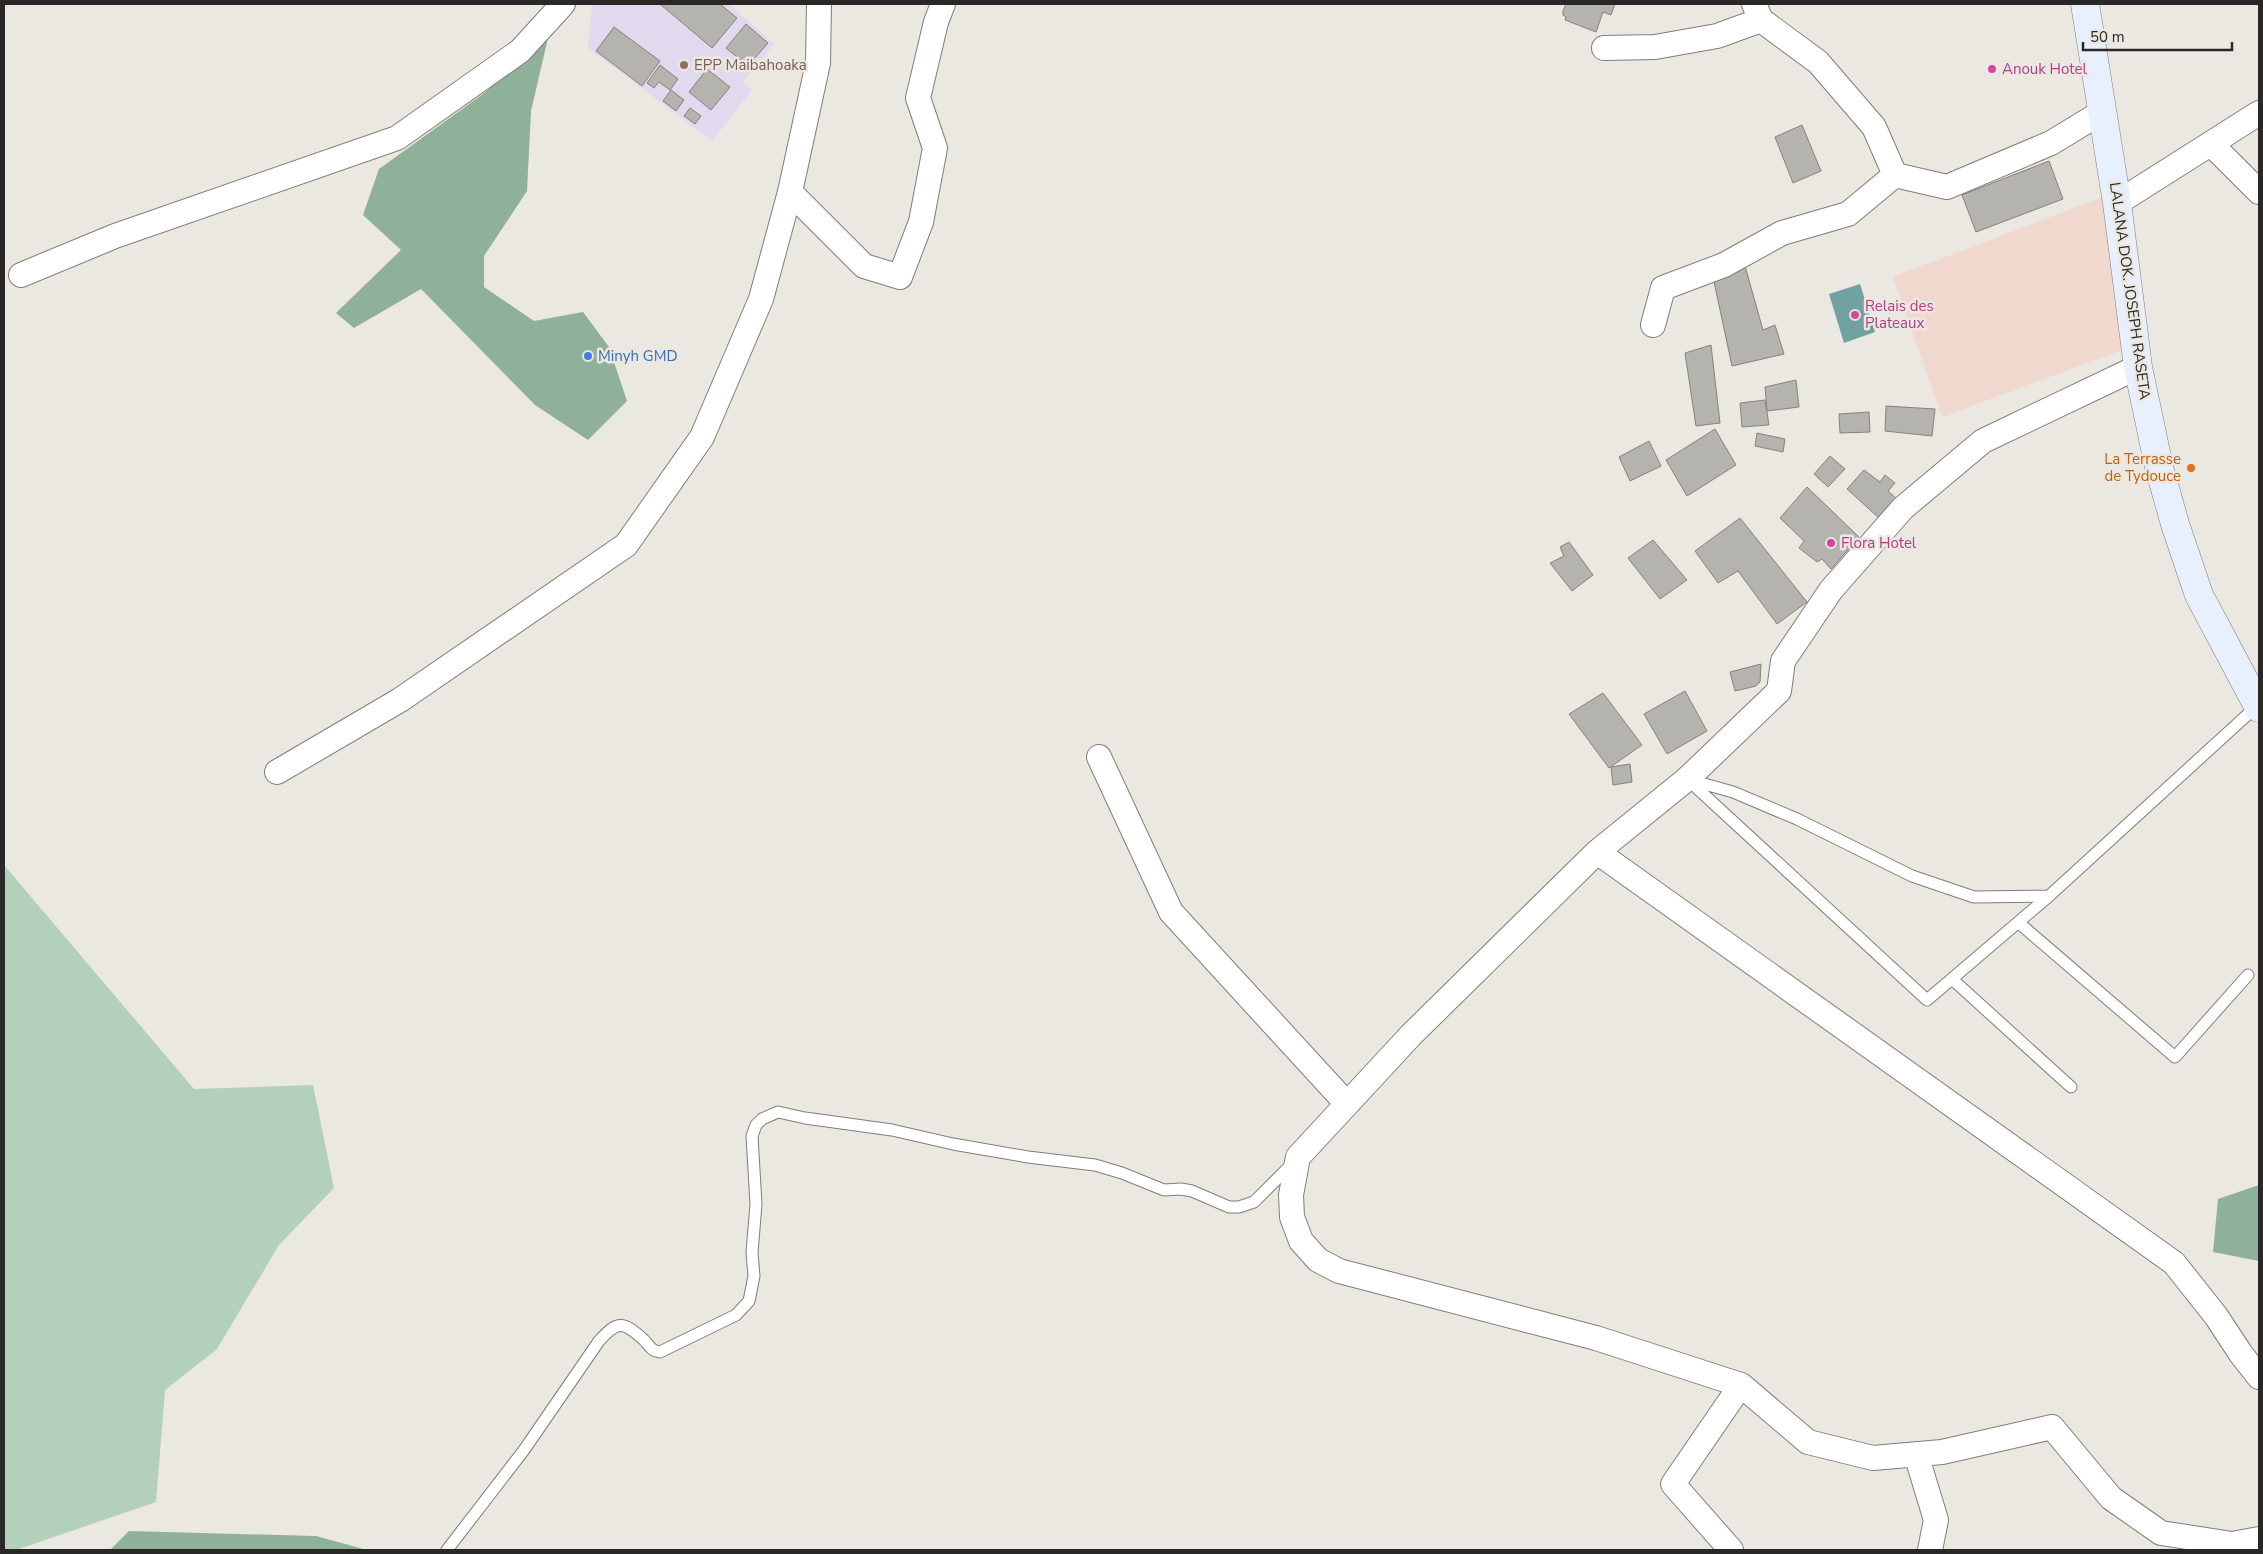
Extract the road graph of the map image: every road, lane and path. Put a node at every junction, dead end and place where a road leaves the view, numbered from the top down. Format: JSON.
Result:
{"nodes":[{"id":1,"x":563,"y":4,"type":"edge"},
{"id":2,"x":819,"y":4,"type":"edge"},
{"id":3,"x":943,"y":4,"type":"edge"},
{"id":4,"x":2085,"y":4,"type":"edge"},
{"id":5,"x":1758,"y":12,"type":"edge"},
{"id":6,"x":1604,"y":48,"type":"dead end"},
{"id":7,"x":2102,"y":112,"type":"junction"},
{"id":8,"x":2259,"y":113,"type":"edge"},
{"id":9,"x":2212,"y":145,"type":"junction"},
{"id":10,"x":1895,"y":175,"type":"junction"},
{"id":11,"x":790,"y":192,"type":"junction"},
{"id":12,"x":2259,"y":192,"type":"edge"},
{"id":13,"x":2117,"y":203,"type":"junction"},
{"id":14,"x":21,"y":275,"type":"dead end"},
{"id":15,"x":1653,"y":325,"type":"dead end"},
{"id":16,"x":2138,"y":367,"type":"junction"},
{"id":17,"x":2258,"y":707,"type":"edge"},
{"id":18,"x":1099,"y":757,"type":"dead end"},
{"id":19,"x":278,"y":772,"type":"dead end"},
{"id":20,"x":1687,"y":779,"type":"junction"},
{"id":21,"x":1597,"y":852,"type":"junction"},
{"id":22,"x":2049,"y":896,"type":"junction"},
{"id":23,"x":2019,"y":922,"type":"junction"},
{"id":24,"x":2248,"y":975,"type":"dead end"},
{"id":25,"x":1952,"y":979,"type":"junction"},
{"id":26,"x":2071,"y":1087,"type":"dead end"},
{"id":27,"x":1347,"y":1104,"type":"junction"},
{"id":28,"x":1298,"y":1157,"type":"junction"},
{"id":29,"x":2259,"y":1377,"type":"edge"},
{"id":30,"x":1741,"y":1384,"type":"junction"},
{"id":31,"x":1916,"y":1454,"type":"junction"},
{"id":32,"x":2259,"y":1539,"type":"edge"},
{"id":33,"x":2212,"y":1545,"type":"edge"},
{"id":34,"x":447,"y":1550,"type":"edge"},
{"id":35,"x":1731,"y":1550,"type":"edge"},
{"id":36,"x":1930,"y":1550,"type":"edge"}],
"edges":[{"from":1,"to":14,"type":"street"},
{"from":2,"to":11,"type":"street"},
{"from":3,"to":11,"type":"street"},
{"from":4,"to":7,"type":"main road","name":"LALANA DOK. JOSEPH RASETA"},
{"from":5,"to":6,"type":"street"},
{"from":5,"to":10,"type":"street"},
{"from":7,"to":10,"type":"street"},
{"from":7,"to":13,"type":"main road","name":"LALANA DOK. JOSEPH RASETA"},
{"from":8,"to":9,"type":"street"},
{"from":9,"to":12,"type":"street"},
{"from":9,"to":13,"type":"street"},
{"from":10,"to":15,"type":"street"},
{"from":11,"to":19,"type":"street"},
{"from":13,"to":16,"type":"main road","name":"LALANA DOK. JOSEPH RASETA"},
{"from":16,"to":17,"type":"main road","name":"LALANA DOK. JOSEPH RASETA"},
{"from":16,"to":20,"type":"street"},
{"from":17,"to":22,"type":"lane"},
{"from":18,"to":27,"type":"street"},
{"from":20,"to":21,"type":"street"},
{"from":20,"to":22,"type":"lane"},
{"from":20,"to":25,"type":"lane"},
{"from":21,"to":27,"type":"street"},
{"from":21,"to":29,"type":"street"},
{"from":22,"to":23,"type":"lane"},
{"from":23,"to":24,"type":"lane"},
{"from":23,"to":25,"type":"lane"},
{"from":25,"to":26,"type":"lane"},
{"from":27,"to":28,"type":"street"},
{"from":28,"to":30,"type":"street"},
{"from":28,"to":34,"type":"lane"},
{"from":30,"to":31,"type":"street"},
{"from":30,"to":35,"type":"street"},
{"from":31,"to":33,"type":"street"},
{"from":31,"to":36,"type":"street"},
{"from":32,"to":33,"type":"street"}]}
